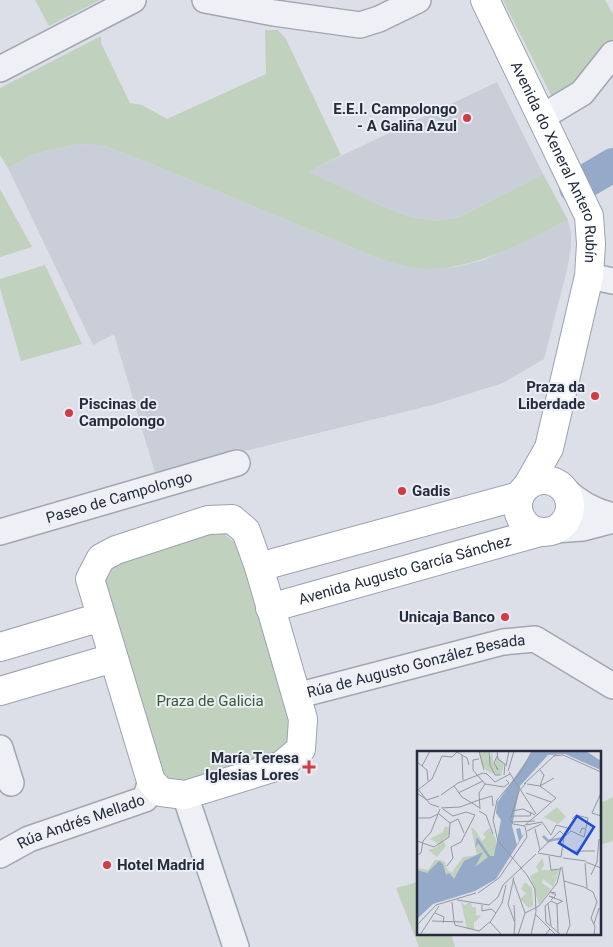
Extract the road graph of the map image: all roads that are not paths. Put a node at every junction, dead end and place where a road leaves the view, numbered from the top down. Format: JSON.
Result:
{"nodes":[{"id":1,"x":133,"y":0,"type":"edge"},
{"id":2,"x":205,"y":0,"type":"edge"},
{"id":3,"x":418,"y":0,"type":"edge"},
{"id":4,"x":485,"y":0,"type":"edge"},
{"id":5,"x":613,"y":54,"type":"edge"},
{"id":6,"x":0,"y":69,"type":"edge"},
{"id":7,"x":542,"y":117,"type":"junction"},
{"id":8,"x":601,"y":279,"type":"edge"},
{"id":9,"x":549,"y":448,"type":"junction"},
{"id":10,"x":237,"y":463,"type":"dead end"},
{"id":11,"x":561,"y":487,"type":"junction"},
{"id":12,"x":524,"y":490,"type":"junction"},
{"id":13,"x":613,"y":516,"type":"edge"},
{"id":14,"x":613,"y":520,"type":"edge"},
{"id":15,"x":397,"y":529,"type":"junction"},
{"id":16,"x":547,"y":531,"type":"junction"},
{"id":17,"x":0,"y":532,"type":"edge"},
{"id":18,"x":259,"y":567,"type":"junction"},
{"id":19,"x":406,"y":570,"type":"junction"},
{"id":20,"x":270,"y":608,"type":"junction"},
{"id":21,"x":101,"y":617,"type":"junction"},
{"id":22,"x":0,"y":647,"type":"edge"},
{"id":23,"x":113,"y":658,"type":"junction"},
{"id":24,"x":613,"y":686,"type":"edge"},
{"id":25,"x":0,"y":691,"type":"edge"},
{"id":26,"x":296,"y":696,"type":"junction"},
{"id":27,"x":0,"y":748,"type":"edge"},
{"id":28,"x":151,"y":781,"type":"junction"},
{"id":29,"x":11,"y":784,"type":"dead end"},
{"id":30,"x":185,"y":795,"type":"junction"},
{"id":31,"x":0,"y":855,"type":"edge"},
{"id":32,"x":236,"y":947,"type":"edge"}],
"edges":[{"from":1,"to":6,"type":"street"},
{"from":2,"to":3,"type":"street"},
{"from":4,"to":7,"type":"main road","name":"Avenida do Xeneral Antero Rubín"},
{"from":5,"to":7,"type":"street"},
{"from":7,"to":8,"type":"main road","name":"Avenida do Xeneral Antero Rubín"},
{"from":8,"to":9,"type":"main road","name":"Avenida do Xeneral Antero Rubín"},
{"from":9,"to":11,"type":"main road"},
{"from":9,"to":12,"type":"main road"},
{"from":10,"to":17,"type":"street","name":"Paseo de Campolongo"},
{"from":11,"to":12,"type":"main road"},
{"from":11,"to":13,"type":"street"},
{"from":11,"to":16,"type":"main road"},
{"from":12,"to":15,"type":"main road"},
{"from":12,"to":16,"type":"main road"},
{"from":14,"to":16,"type":"street","name":"Avenida Augusto García Sánchez"},
{"from":15,"to":18,"type":"main road"},
{"from":15,"to":19,"type":"main road"},
{"from":16,"to":19,"type":"main road","name":"Avenida Augusto García Sánchez"},
{"from":18,"to":20,"type":"main road"},
{"from":18,"to":21,"type":"main road"},
{"from":19,"to":20,"type":"main road","name":"Avenida Augusto García Sánchez"},
{"from":20,"to":26,"type":"main road"},
{"from":21,"to":22,"type":"main road"},
{"from":21,"to":23,"type":"main road"},
{"from":23,"to":25,"type":"main road"},
{"from":23,"to":28,"type":"main road"},
{"from":24,"to":26,"type":"street","name":"Rúa de Augusto González Besada"},
{"from":26,"to":30,"type":"main road"},
{"from":27,"to":29,"type":"street"},
{"from":28,"to":30,"type":"main road"},
{"from":28,"to":31,"type":"street","name":"Rúa Andrés Mellado"},
{"from":30,"to":32,"type":"street"}]}
